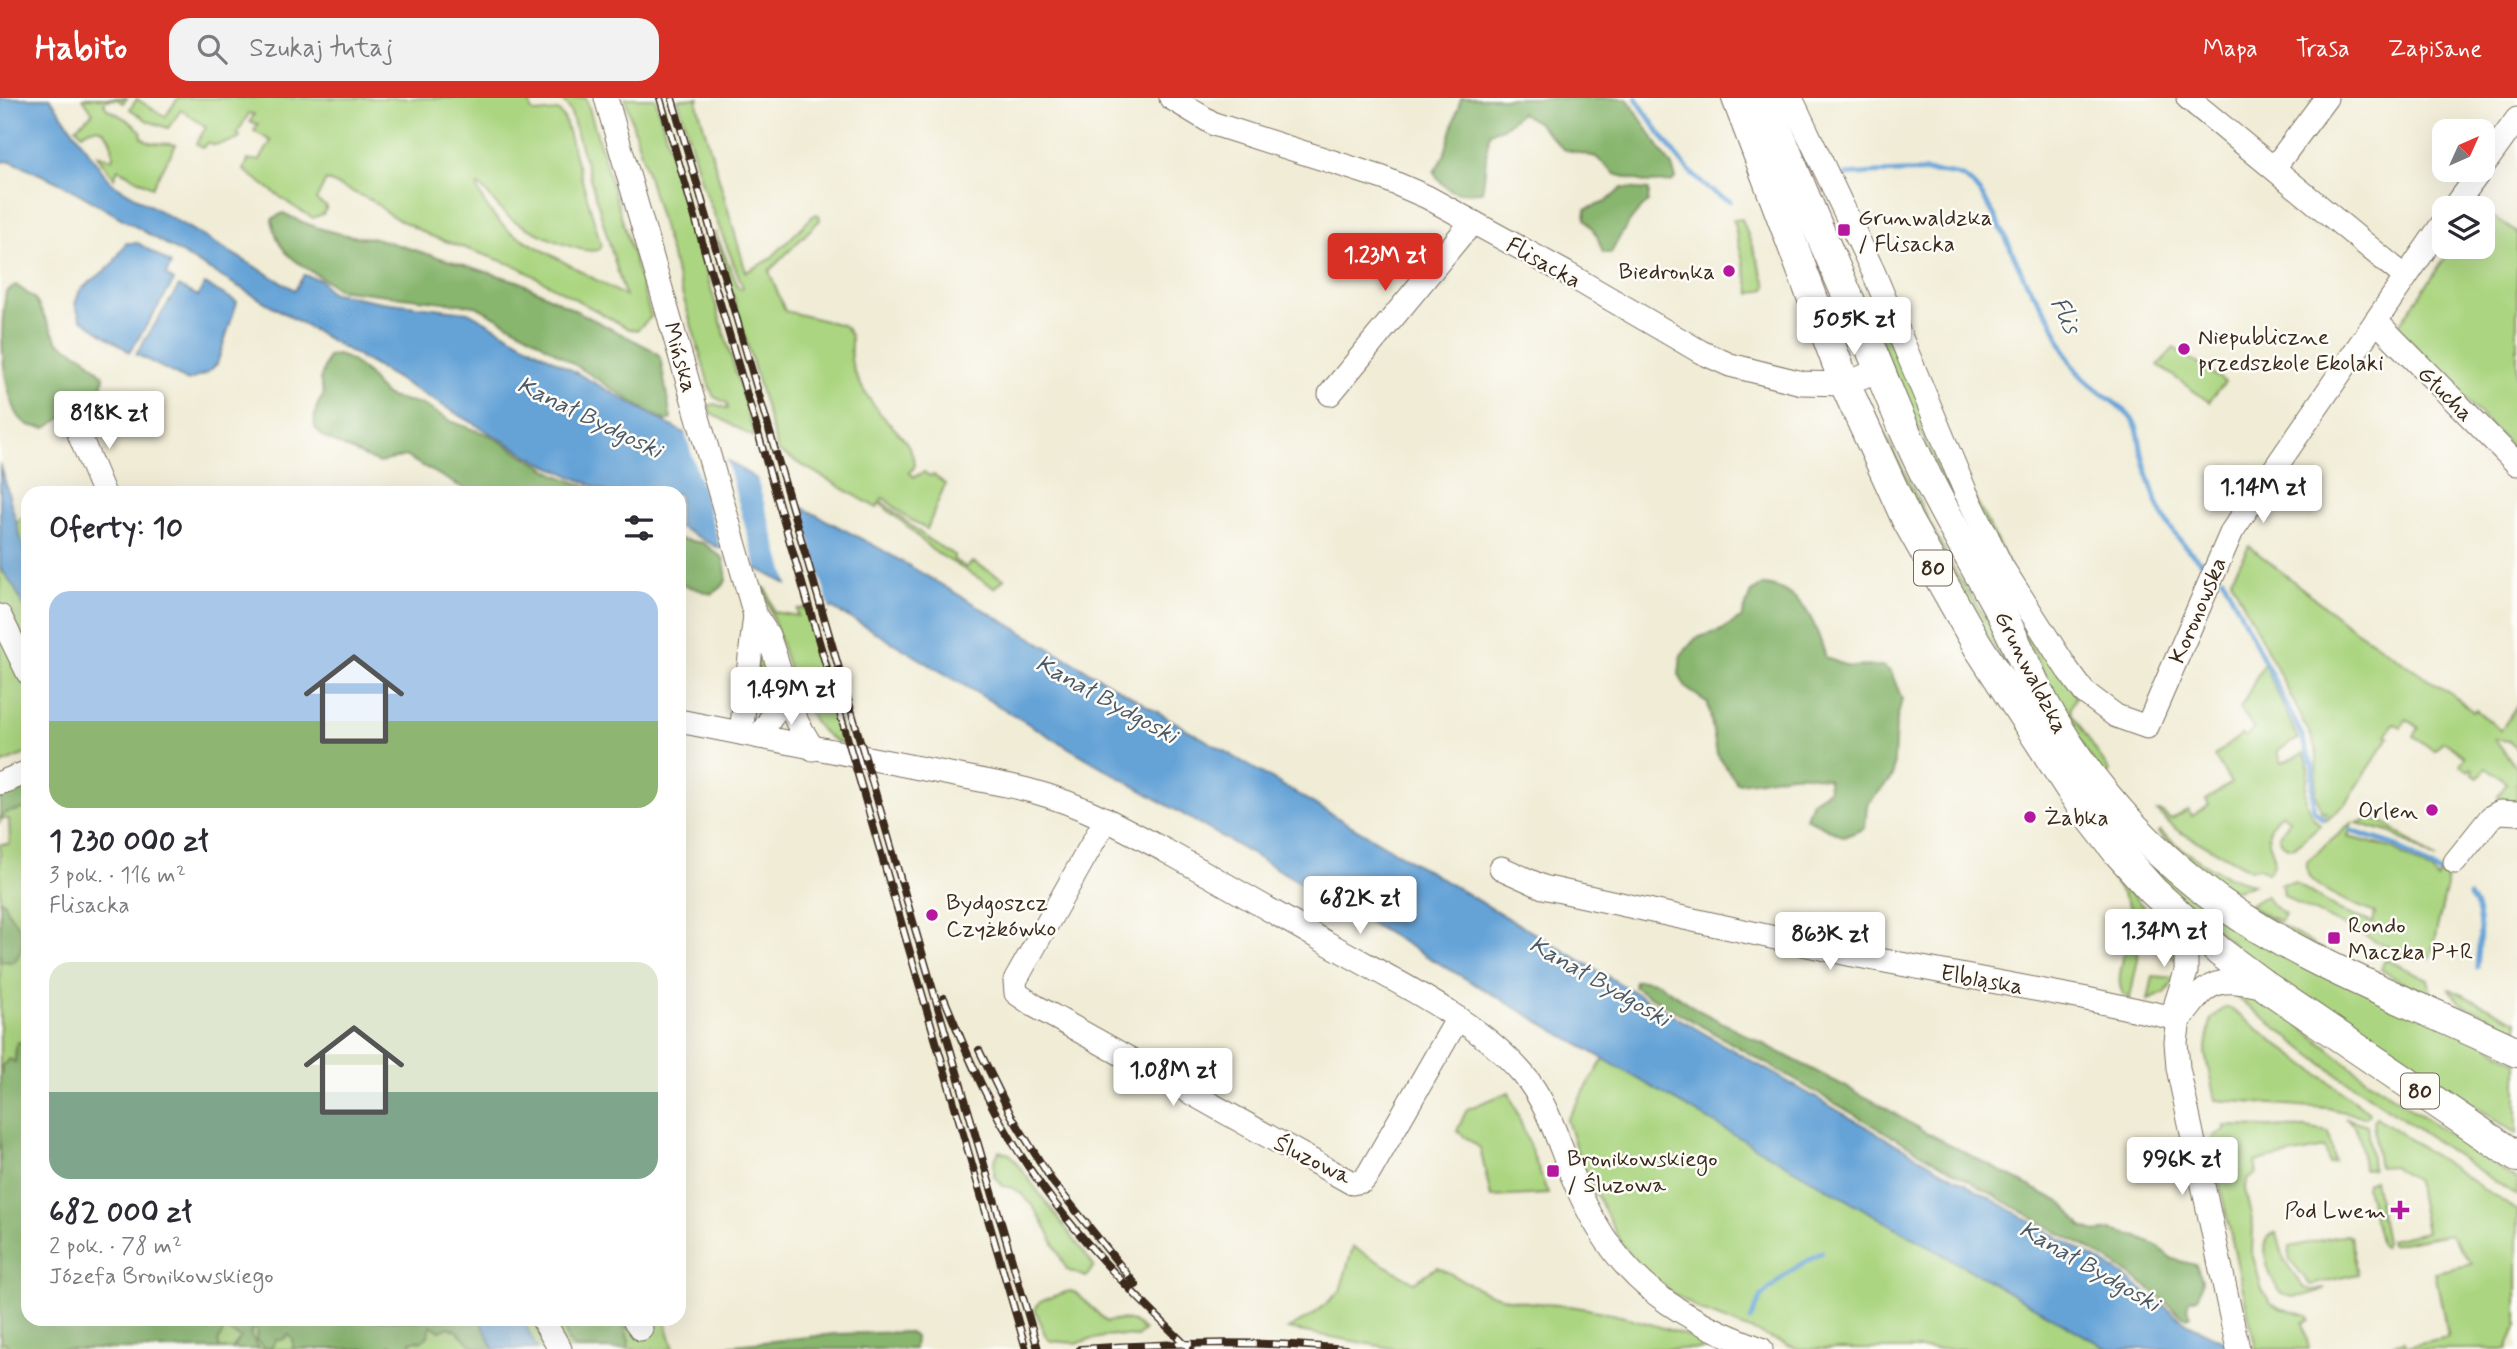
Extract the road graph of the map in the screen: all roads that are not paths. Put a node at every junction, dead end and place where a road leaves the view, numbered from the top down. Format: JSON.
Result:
{"nodes":[{"id":1,"x":606,"y":98,"type":"edge"},
{"id":2,"x":1171,"y":98,"type":"edge"},
{"id":3,"x":1737,"y":98,"type":"edge"},
{"id":4,"x":1765,"y":98,"type":"edge"},
{"id":5,"x":1791,"y":98,"type":"edge"},
{"id":6,"x":2188,"y":98,"type":"edge"},
{"id":7,"x":2326,"y":98,"type":"edge"},
{"id":8,"x":2517,"y":119,"type":"edge"},
{"id":9,"x":2496,"y":148,"type":"edge"},
{"id":10,"x":2274,"y":168,"type":"junction"},
{"id":11,"x":1474,"y":223,"type":"junction"},
{"id":12,"x":2432,"y":238,"type":"edge"},
{"id":13,"x":2404,"y":276,"type":"junction"},
{"id":14,"x":2376,"y":321,"type":"junction"},
{"id":15,"x":1879,"y":370,"type":"junction"},
{"id":16,"x":1845,"y":384,"type":"junction"},
{"id":17,"x":1330,"y":394,"type":"dead end"},
{"id":18,"x":113,"y":408,"type":"dead end"},
{"id":19,"x":2517,"y":464,"type":"edge"},
{"id":20,"x":101,"y":486,"type":"edge"},
{"id":21,"x":753,"y":607,"type":"junction"},
{"id":22,"x":0,"y":616,"type":"edge"},
{"id":23,"x":21,"y":659,"type":"edge"},
{"id":24,"x":786,"y":694,"type":"junction"},
{"id":25,"x":686,"y":722,"type":"edge"},
{"id":26,"x":750,"y":735,"type":"junction"},
{"id":27,"x":813,"y":748,"type":"junction"},
{"id":28,"x":21,"y":775,"type":"edge"},
{"id":29,"x":0,"y":783,"type":"edge"},
{"id":30,"x":2517,"y":813,"type":"edge"},
{"id":31,"x":1106,"y":819,"type":"junction"},
{"id":32,"x":2455,"y":862,"type":"dead end"},
{"id":33,"x":1501,"y":868,"type":"dead end"},
{"id":34,"x":2170,"y":908,"type":"junction"},
{"id":35,"x":2268,"y":988,"type":"junction"},
{"id":36,"x":1458,"y":1018,"type":"junction"},
{"id":37,"x":2179,"y":1020,"type":"junction"},
{"id":38,"x":2517,"y":1052,"type":"edge"},
{"id":39,"x":2517,"y":1157,"type":"edge"},
{"id":40,"x":547,"y":1326,"type":"edge"},
{"id":41,"x":560,"y":1349,"type":"edge"},
{"id":42,"x":1761,"y":1349,"type":"edge"},
{"id":43,"x":2238,"y":1349,"type":"edge"}],
"edges":[{"from":1,"to":21,"type":"street","name":"Mińska"},
{"from":2,"to":11,"type":"street","name":"Flisacka"},
{"from":3,"to":16,"type":"main road","name":"Grunwaldzka","number":"80"},
{"from":4,"to":15,"type":"main road","name":"Grunwaldzka","number":"80"},
{"from":5,"to":14,"type":"street","name":"Koronowska"},
{"from":6,"to":10,"type":"street"},
{"from":7,"to":10,"type":"street"},
{"from":8,"to":9,"type":"street"},
{"from":10,"to":13,"type":"street"},
{"from":11,"to":16,"type":"street","name":"Flisacka"},
{"from":11,"to":17,"type":"street"},
{"from":12,"to":13,"type":"street","name":"Koronowska"},
{"from":13,"to":14,"type":"street","name":"Koronowska"},
{"from":14,"to":19,"type":"street","name":"Głucha"},
{"from":15,"to":16,"type":"street","name":"Flisacka"},
{"from":15,"to":38,"type":"main road","name":"Grunwaldzka","number":"80"},
{"from":16,"to":34,"type":"main road","name":"Grunwaldzka","number":"80"},
{"from":18,"to":20,"type":"street"},
{"from":21,"to":24,"type":"street","name":"Mińska"},
{"from":21,"to":26,"type":"street","name":"Mińska"},
{"from":22,"to":23,"type":"street"},
{"from":24,"to":26,"type":"street"},
{"from":24,"to":27,"type":"street","name":"Mińska"},
{"from":25,"to":26,"type":"street"},
{"from":26,"to":27,"type":"street"},
{"from":27,"to":31,"type":"street"},
{"from":28,"to":29,"type":"street"},
{"from":30,"to":32,"type":"street"},
{"from":31,"to":36,"type":"street"},
{"from":31,"to":36,"type":"street","name":"Śluzowa"},
{"from":33,"to":37,"type":"street","name":"Elbląska"},
{"from":34,"to":35,"type":"main road","name":"Grunwaldzka","number":"80"},
{"from":34,"to":37,"type":"street","name":"Grunwaldzka"},
{"from":35,"to":37,"type":"street","name":"Grunwaldzka"},
{"from":35,"to":39,"type":"main road","name":"Grunwaldzka","number":"80"},
{"from":36,"to":42,"type":"street"},
{"from":37,"to":43,"type":"street","name":"Grunwaldzka"},
{"from":40,"to":41,"type":"street"}]}
